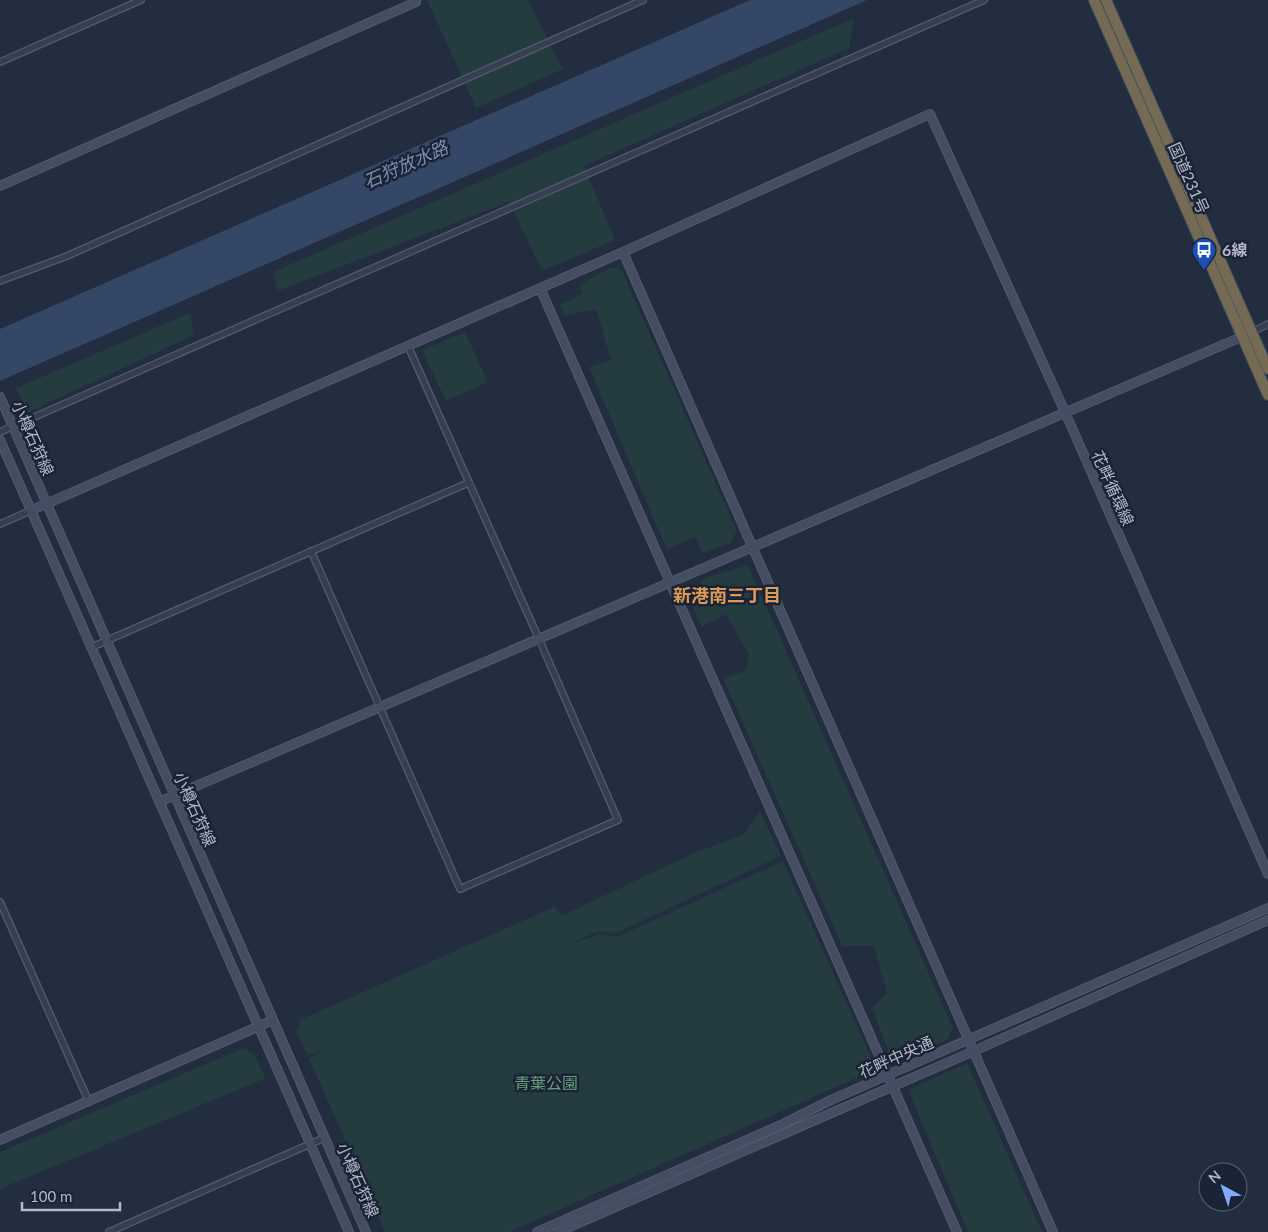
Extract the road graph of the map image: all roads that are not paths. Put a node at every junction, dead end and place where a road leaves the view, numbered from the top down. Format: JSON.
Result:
{"nodes":[{"id":1,"x":140,"y":0,"type":"edge"},
{"id":2,"x":417,"y":0,"type":"edge"},
{"id":3,"x":643,"y":0,"type":"edge"},
{"id":4,"x":984,"y":0,"type":"edge"},
{"id":5,"x":1094,"y":0,"type":"edge"},
{"id":6,"x":1106,"y":0,"type":"edge"},
{"id":7,"x":0,"y":62,"type":"edge"},
{"id":8,"x":0,"y":186,"type":"edge"},
{"id":9,"x":622,"y":252,"type":"junction"},
{"id":10,"x":0,"y":281,"type":"edge"},
{"id":11,"x":540,"y":288,"type":"junction"},
{"id":12,"x":1268,"y":324,"type":"edge"},
{"id":13,"x":1247,"y":334,"type":"junction"},
{"id":14,"x":408,"y":346,"type":"junction"},
{"id":15,"x":1268,"y":369,"type":"edge"},
{"id":16,"x":1268,"y":395,"type":"edge"},
{"id":17,"x":0,"y":397,"type":"edge"},
{"id":18,"x":1065,"y":412,"type":"junction"},
{"id":19,"x":12,"y":426,"type":"junction"},
{"id":20,"x":0,"y":432,"type":"edge"},
{"id":21,"x":0,"y":440,"type":"edge"},
{"id":22,"x":468,"y":483,"type":"junction"},
{"id":23,"x":46,"y":503,"type":"junction"},
{"id":24,"x":32,"y":510,"type":"junction"},
{"id":25,"x":0,"y":524,"type":"edge"},
{"id":26,"x":752,"y":548,"type":"junction"},
{"id":27,"x":311,"y":551,"type":"junction"},
{"id":28,"x":670,"y":583,"type":"junction"},
{"id":29,"x":539,"y":639,"type":"junction"},
{"id":30,"x":107,"y":641,"type":"junction"},
{"id":31,"x":92,"y":647,"type":"junction"},
{"id":32,"x":379,"y":707,"type":"junction"},
{"id":33,"x":174,"y":795,"type":"junction"},
{"id":34,"x":159,"y":802,"type":"junction"},
{"id":35,"x":1268,"y":874,"type":"edge"},
{"id":36,"x":0,"y":902,"type":"edge"},
{"id":37,"x":1268,"y":908,"type":"edge"},
{"id":38,"x":1268,"y":920,"type":"edge"},
{"id":39,"x":273,"y":1020,"type":"junction"},
{"id":40,"x":259,"y":1027,"type":"junction"},
{"id":41,"x":969,"y":1040,"type":"junction"},
{"id":42,"x":974,"y":1051,"type":"junction"},
{"id":43,"x":888,"y":1075,"type":"junction"},
{"id":44,"x":893,"y":1087,"type":"junction"},
{"id":45,"x":89,"y":1102,"type":"junction"},
{"id":46,"x":324,"y":1138,"type":"junction"},
{"id":47,"x":0,"y":1140,"type":"edge"},
{"id":48,"x":310,"y":1144,"type":"junction"},
{"id":49,"x":109,"y":1232,"type":"edge"},
{"id":50,"x":349,"y":1232,"type":"edge"},
{"id":51,"x":366,"y":1232,"type":"edge"},
{"id":52,"x":537,"y":1232,"type":"edge"},
{"id":53,"x":558,"y":1232,"type":"edge"},
{"id":54,"x":957,"y":1232,"type":"edge"},
{"id":55,"x":1053,"y":1232,"type":"edge"}],
"edges":[{"from":1,"to":7,"type":"street"},
{"from":2,"to":8,"type":"street"},
{"from":3,"to":10,"type":"street"},
{"from":4,"to":19,"type":"street"},
{"from":5,"to":13,"type":"highway","name":"国道231号"},
{"from":6,"to":13,"type":"highway","name":"国道231号"},
{"from":9,"to":11,"type":"street"},
{"from":9,"to":18,"type":"street","name":"花畔循環線"},
{"from":9,"to":26,"type":"street"},
{"from":11,"to":14,"type":"street"},
{"from":11,"to":28,"type":"street"},
{"from":12,"to":13,"type":"street"},
{"from":13,"to":15,"type":"highway","name":"国道231号"},
{"from":13,"to":16,"type":"highway","name":"国道231号"},
{"from":13,"to":18,"type":"street"},
{"from":14,"to":22,"type":"street"},
{"from":14,"to":23,"type":"street"},
{"from":17,"to":19,"type":"street","name":"小樽石狩線"},
{"from":18,"to":26,"type":"street"},
{"from":18,"to":35,"type":"street","name":"花畔循環線"},
{"from":19,"to":20,"type":"street"},
{"from":19,"to":23,"type":"street","name":"小樽石狩線"},
{"from":21,"to":24,"type":"street","name":"小樽石狩線"},
{"from":22,"to":27,"type":"street"},
{"from":22,"to":29,"type":"street"},
{"from":23,"to":24,"type":"street"},
{"from":23,"to":30,"type":"street","name":"小樽石狩線"},
{"from":24,"to":25,"type":"street"},
{"from":24,"to":31,"type":"street","name":"小樽石狩線"},
{"from":26,"to":28,"type":"street"},
{"from":26,"to":41,"type":"street"},
{"from":27,"to":30,"type":"street"},
{"from":27,"to":32,"type":"street"},
{"from":28,"to":29,"type":"street"},
{"from":28,"to":43,"type":"street"},
{"from":29,"to":32,"type":"street"},
{"from":29,"to":32,"type":"street"},
{"from":30,"to":31,"type":"street"},
{"from":30,"to":33,"type":"street","name":"小樽石狩線"},
{"from":31,"to":34,"type":"street","name":"小樽石狩線"},
{"from":32,"to":33,"type":"street"},
{"from":33,"to":34,"type":"street"},
{"from":33,"to":39,"type":"street","name":"小樽石狩線"},
{"from":34,"to":40,"type":"street","name":"小樽石狩線"},
{"from":36,"to":45,"type":"street"},
{"from":37,"to":41,"type":"street","name":"花畔中央通"},
{"from":38,"to":42,"type":"street","name":"花畔中央通"},
{"from":39,"to":40,"type":"street"},
{"from":39,"to":46,"type":"street","name":"小樽石狩線"},
{"from":40,"to":45,"type":"street"},
{"from":40,"to":48,"type":"street","name":"小樽石狩線"},
{"from":41,"to":42,"type":"street"},
{"from":41,"to":43,"type":"street","name":"花畔中央通"},
{"from":42,"to":44,"type":"street","name":"花畔中央通"},
{"from":42,"to":55,"type":"street"},
{"from":43,"to":44,"type":"street"},
{"from":43,"to":52,"type":"street","name":"花畔中央通"},
{"from":44,"to":53,"type":"street","name":"花畔中央通"},
{"from":44,"to":54,"type":"street"},
{"from":45,"to":47,"type":"street"},
{"from":46,"to":48,"type":"street"},
{"from":46,"to":51,"type":"street","name":"小樽石狩線"},
{"from":48,"to":49,"type":"street"},
{"from":48,"to":50,"type":"street","name":"小樽石狩線"}]}
